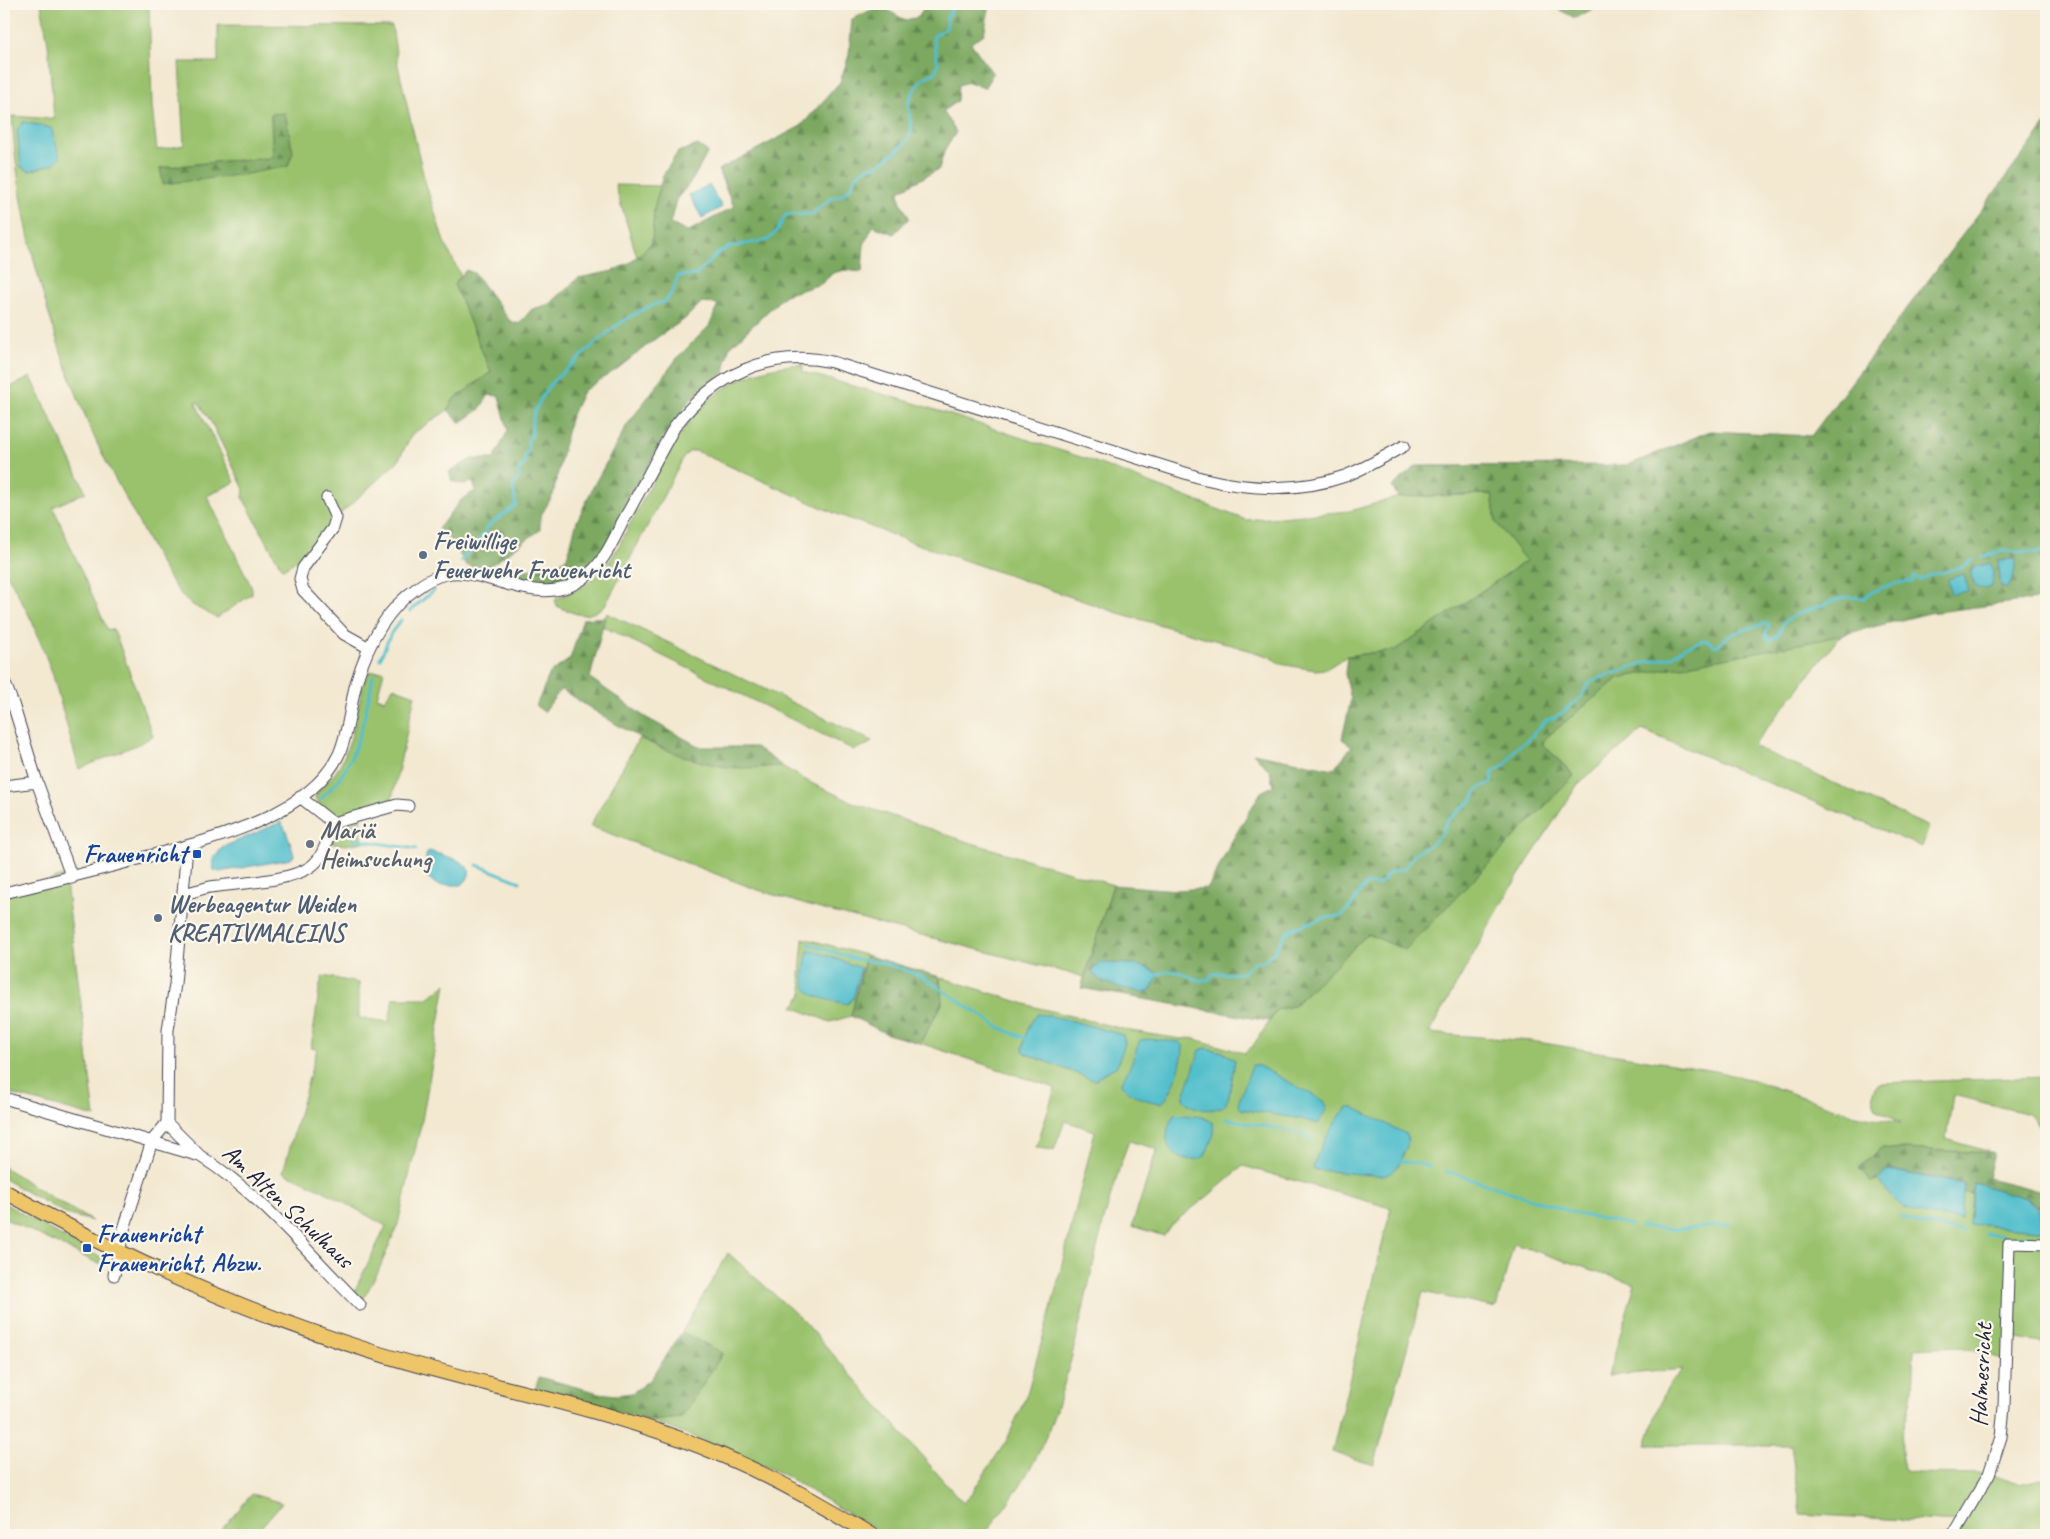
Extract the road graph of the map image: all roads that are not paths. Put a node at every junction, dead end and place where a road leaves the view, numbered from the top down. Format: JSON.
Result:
{"nodes":[{"id":1,"x":1404,"y":446,"type":"dead end"},
{"id":2,"x":327,"y":498,"type":"dead end"},
{"id":3,"x":369,"y":648,"type":"junction"},
{"id":4,"x":4,"y":682,"type":"edge"},
{"id":5,"x":37,"y":782,"type":"junction"},
{"id":6,"x":4,"y":786,"type":"edge"},
{"id":7,"x":300,"y":797,"type":"junction"},
{"id":8,"x":408,"y":806,"type":"dead end"},
{"id":9,"x":333,"y":823,"type":"junction"},
{"id":10,"x":186,"y":847,"type":"junction"},
{"id":11,"x":72,"y":878,"type":"junction"},
{"id":12,"x":4,"y":893,"type":"edge"},
{"id":13,"x":183,"y":894,"type":"junction"},
{"id":14,"x":4,"y":1098,"type":"edge"},
{"id":15,"x":166,"y":1122,"type":"junction"},
{"id":16,"x":152,"y":1141,"type":"junction"},
{"id":17,"x":200,"y":1156,"type":"junction"},
{"id":18,"x":4,"y":1192,"type":"edge"},
{"id":19,"x":2046,"y":1244,"type":"edge"},
{"id":20,"x":119,"y":1252,"type":"junction"},
{"id":21,"x":114,"y":1275,"type":"dead end"},
{"id":22,"x":360,"y":1305,"type":"dead end"},
{"id":23,"x":871,"y":1535,"type":"edge"},
{"id":24,"x":1953,"y":1535,"type":"edge"}],
"edges":[{"from":1,"to":3,"type":"street"},
{"from":2,"to":3,"type":"street"},
{"from":3,"to":7,"type":"street"},
{"from":4,"to":5,"type":"street"},
{"from":5,"to":6,"type":"street"},
{"from":5,"to":11,"type":"street"},
{"from":7,"to":9,"type":"street"},
{"from":7,"to":10,"type":"street"},
{"from":8,"to":9,"type":"street"},
{"from":9,"to":13,"type":"street"},
{"from":10,"to":11,"type":"street"},
{"from":10,"to":13,"type":"street"},
{"from":11,"to":12,"type":"street"},
{"from":13,"to":15,"type":"street"},
{"from":14,"to":16,"type":"street","name":"Am Alten Schulhaus"},
{"from":15,"to":16,"type":"street"},
{"from":15,"to":17,"type":"street"},
{"from":16,"to":17,"type":"street","name":"Am Alten Schulhaus"},
{"from":16,"to":20,"type":"street"},
{"from":17,"to":22,"type":"street","name":"Am Alten Schulhaus"},
{"from":18,"to":20,"type":"main road"},
{"from":19,"to":24,"type":"street","name":"Halmesricht"},
{"from":20,"to":21,"type":"street"},
{"from":20,"to":23,"type":"main road"}]}
